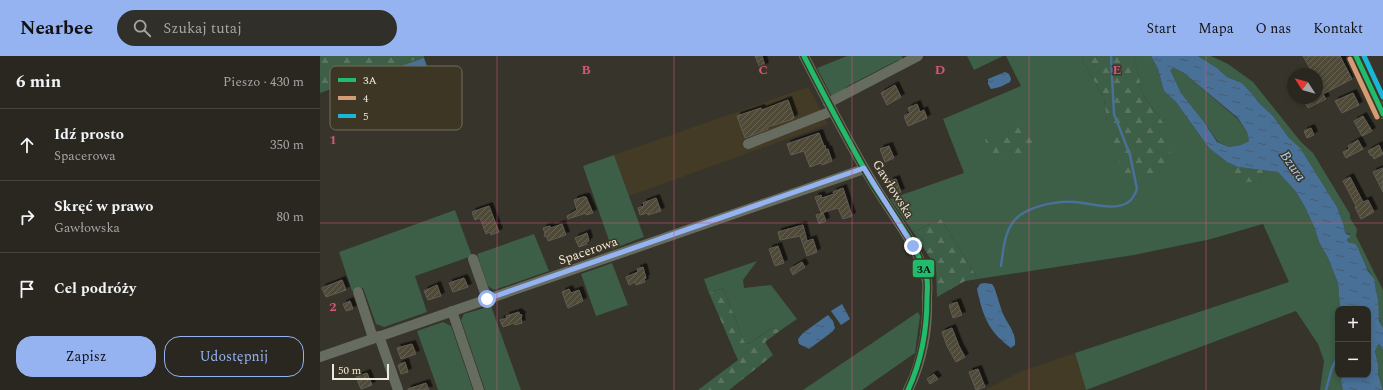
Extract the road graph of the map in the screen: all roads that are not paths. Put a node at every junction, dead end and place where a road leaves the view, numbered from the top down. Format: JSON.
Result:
{"nodes":[{"id":1,"x":804,"y":56,"type":"edge"},
{"id":2,"x":918,"y":56,"type":"edge"},
{"id":3,"x":1356,"y":56,"type":"edge"},
{"id":4,"x":830,"y":107,"type":"junction"},
{"id":5,"x":1383,"y":114,"type":"edge"},
{"id":6,"x":748,"y":144,"type":"dead end"},
{"id":7,"x":864,"y":168,"type":"junction"},
{"id":8,"x":473,"y":259,"type":"dead end"},
{"id":9,"x":358,"y":292,"type":"dead end"},
{"id":10,"x":487,"y":299,"type":"junction"},
{"id":11,"x":452,"y":311,"type":"junction"},
{"id":12,"x":376,"y":337,"type":"junction"},
{"id":13,"x":320,"y":357,"type":"edge"},
{"id":14,"x":398,"y":390,"type":"edge"},
{"id":15,"x":479,"y":390,"type":"edge"},
{"id":16,"x":908,"y":390,"type":"edge"}],
"edges":[{"from":1,"to":4,"type":"street","name":"Gawłowska"},
{"from":2,"to":4,"type":"street"},
{"from":3,"to":5,"type":"street"},
{"from":4,"to":6,"type":"street"},
{"from":4,"to":7,"type":"street","name":"Gawłowska"},
{"from":7,"to":10,"type":"street","name":"Spacerowa"},
{"from":7,"to":16,"type":"street","name":"Gawłowska"},
{"from":8,"to":10,"type":"street"},
{"from":9,"to":12,"type":"street"},
{"from":10,"to":11,"type":"street","name":"Spacerowa"},
{"from":11,"to":12,"type":"street","name":"Spacerowa"},
{"from":11,"to":15,"type":"street"},
{"from":12,"to":13,"type":"street","name":"Spacerowa"},
{"from":12,"to":14,"type":"street"}]}
